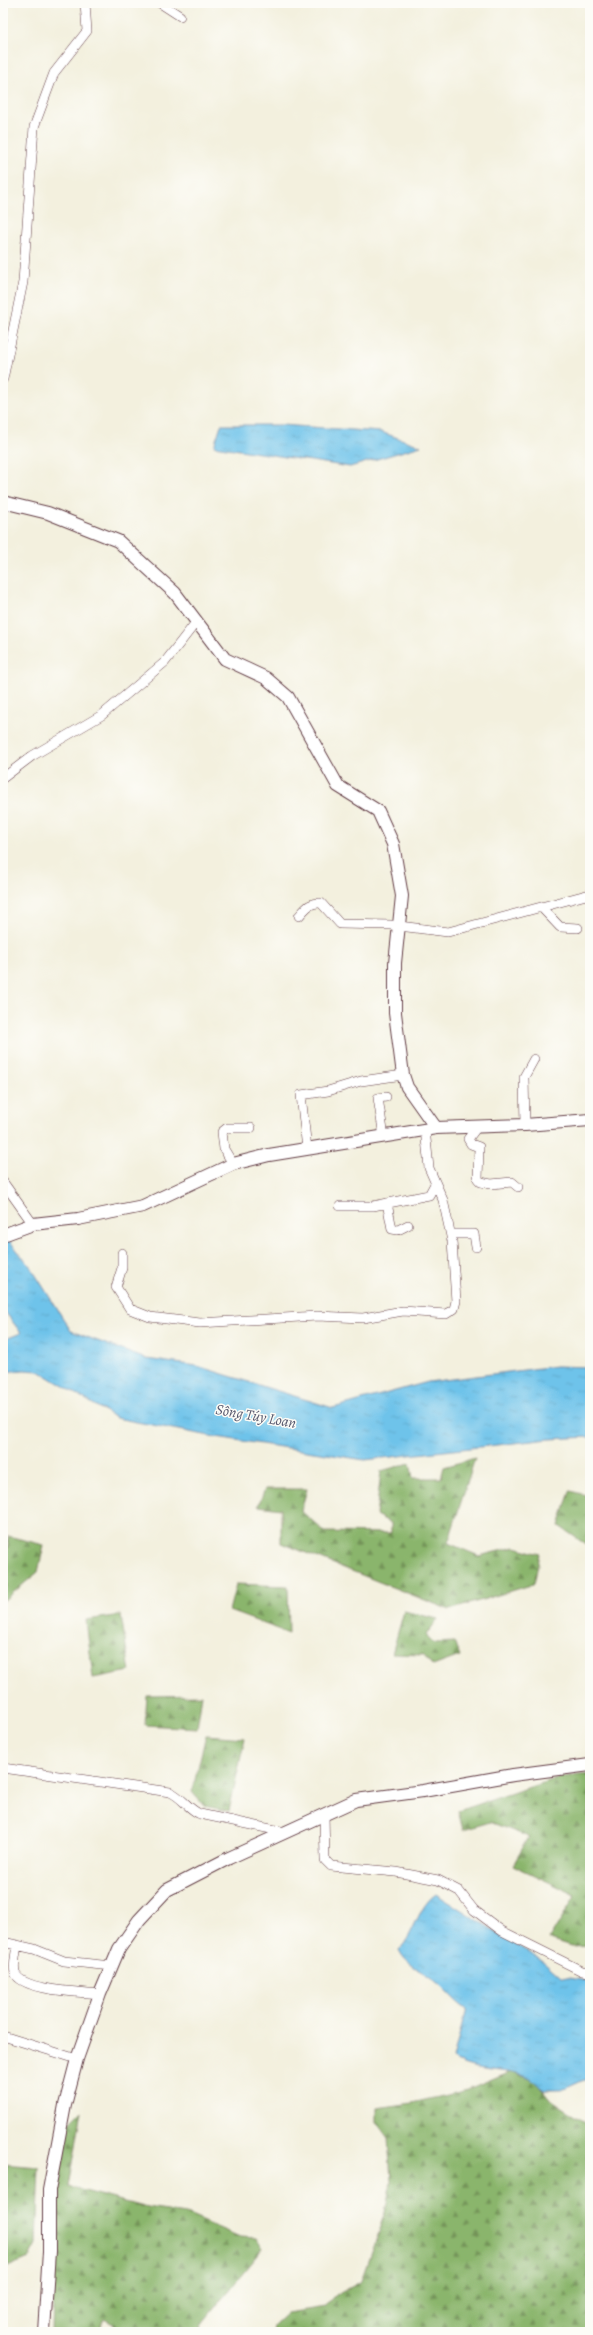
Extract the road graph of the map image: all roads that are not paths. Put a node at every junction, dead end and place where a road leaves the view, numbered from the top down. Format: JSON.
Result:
{"nodes":[{"id":1,"x":85,"y":3,"type":"edge"},
{"id":2,"x":160,"y":3,"type":"edge"},
{"id":3,"x":180,"y":16,"type":"dead end"},
{"id":4,"x":3,"y":379,"type":"edge"},
{"id":5,"x":3,"y":502,"type":"edge"},
{"id":6,"x":197,"y":621,"type":"junction"},
{"id":7,"x":3,"y":778,"type":"edge"},
{"id":8,"x":590,"y":894,"type":"edge"},
{"id":9,"x":542,"y":908,"type":"junction"},
{"id":10,"x":299,"y":916,"type":"dead end"},
{"id":11,"x":399,"y":927,"type":"junction"},
{"id":12,"x":578,"y":928,"type":"dead end"},
{"id":13,"x":534,"y":1059,"type":"dead end"},
{"id":14,"x":402,"y":1075,"type":"junction"},
{"id":15,"x":386,"y":1097,"type":"dead end"},
{"id":16,"x":590,"y":1120,"type":"edge"},
{"id":17,"x":525,"y":1125,"type":"junction"},
{"id":18,"x":476,"y":1127,"type":"junction"},
{"id":19,"x":251,"y":1128,"type":"dead end"},
{"id":20,"x":430,"y":1128,"type":"junction"},
{"id":21,"x":384,"y":1137,"type":"junction"},
{"id":22,"x":307,"y":1149,"type":"junction"},
{"id":23,"x":233,"y":1164,"type":"junction"},
{"id":24,"x":3,"y":1182,"type":"edge"},
{"id":25,"x":435,"y":1184,"type":"junction"},
{"id":26,"x":518,"y":1187,"type":"dead end"},
{"id":27,"x":387,"y":1203,"type":"junction"},
{"id":28,"x":340,"y":1206,"type":"dead end"},
{"id":29,"x":33,"y":1224,"type":"junction"},
{"id":30,"x":408,"y":1225,"type":"dead end"},
{"id":31,"x":451,"y":1234,"type":"junction"},
{"id":32,"x":3,"y":1235,"type":"edge"},
{"id":33,"x":476,"y":1247,"type":"dead end"},
{"id":34,"x":122,"y":1254,"type":"dead end"},
{"id":35,"x":590,"y":1765,"type":"edge"},
{"id":36,"x":3,"y":1768,"type":"edge"},
{"id":37,"x":324,"y":1814,"type":"junction"},
{"id":38,"x":285,"y":1832,"type":"junction"},
{"id":39,"x":3,"y":1942,"type":"edge"},
{"id":40,"x":17,"y":1945,"type":"junction"},
{"id":41,"x":112,"y":1966,"type":"junction"},
{"id":42,"x":590,"y":1972,"type":"edge"},
{"id":43,"x":100,"y":1994,"type":"junction"},
{"id":44,"x":3,"y":2036,"type":"edge"},
{"id":45,"x":77,"y":2059,"type":"junction"},
{"id":46,"x":44,"y":2332,"type":"edge"}],
"edges":[{"from":1,"to":4,"type":"street"},
{"from":2,"to":3,"type":"street"},
{"from":5,"to":6,"type":"street"},
{"from":6,"to":7,"type":"street"},
{"from":6,"to":11,"type":"street"},
{"from":8,"to":9,"type":"street"},
{"from":9,"to":11,"type":"street"},
{"from":9,"to":12,"type":"street"},
{"from":10,"to":11,"type":"street"},
{"from":11,"to":14,"type":"street"},
{"from":13,"to":17,"type":"street"},
{"from":14,"to":20,"type":"street"},
{"from":14,"to":22,"type":"street"},
{"from":15,"to":21,"type":"street"},
{"from":16,"to":17,"type":"street"},
{"from":17,"to":18,"type":"street"},
{"from":18,"to":20,"type":"street"},
{"from":18,"to":26,"type":"street"},
{"from":19,"to":23,"type":"street"},
{"from":20,"to":21,"type":"street"},
{"from":20,"to":25,"type":"street"},
{"from":21,"to":22,"type":"street"},
{"from":22,"to":23,"type":"street"},
{"from":23,"to":29,"type":"street"},
{"from":24,"to":29,"type":"street"},
{"from":25,"to":27,"type":"street"},
{"from":25,"to":31,"type":"street"},
{"from":27,"to":28,"type":"street"},
{"from":27,"to":30,"type":"street"},
{"from":29,"to":32,"type":"street"},
{"from":31,"to":33,"type":"street"},
{"from":31,"to":34,"type":"street"},
{"from":35,"to":37,"type":"street"},
{"from":36,"to":38,"type":"street"},
{"from":37,"to":38,"type":"street"},
{"from":37,"to":42,"type":"street"},
{"from":38,"to":41,"type":"street"},
{"from":39,"to":40,"type":"street"},
{"from":40,"to":41,"type":"street"},
{"from":40,"to":43,"type":"street"},
{"from":41,"to":43,"type":"street"},
{"from":43,"to":45,"type":"street"},
{"from":44,"to":45,"type":"street"},
{"from":45,"to":46,"type":"street"}]}
